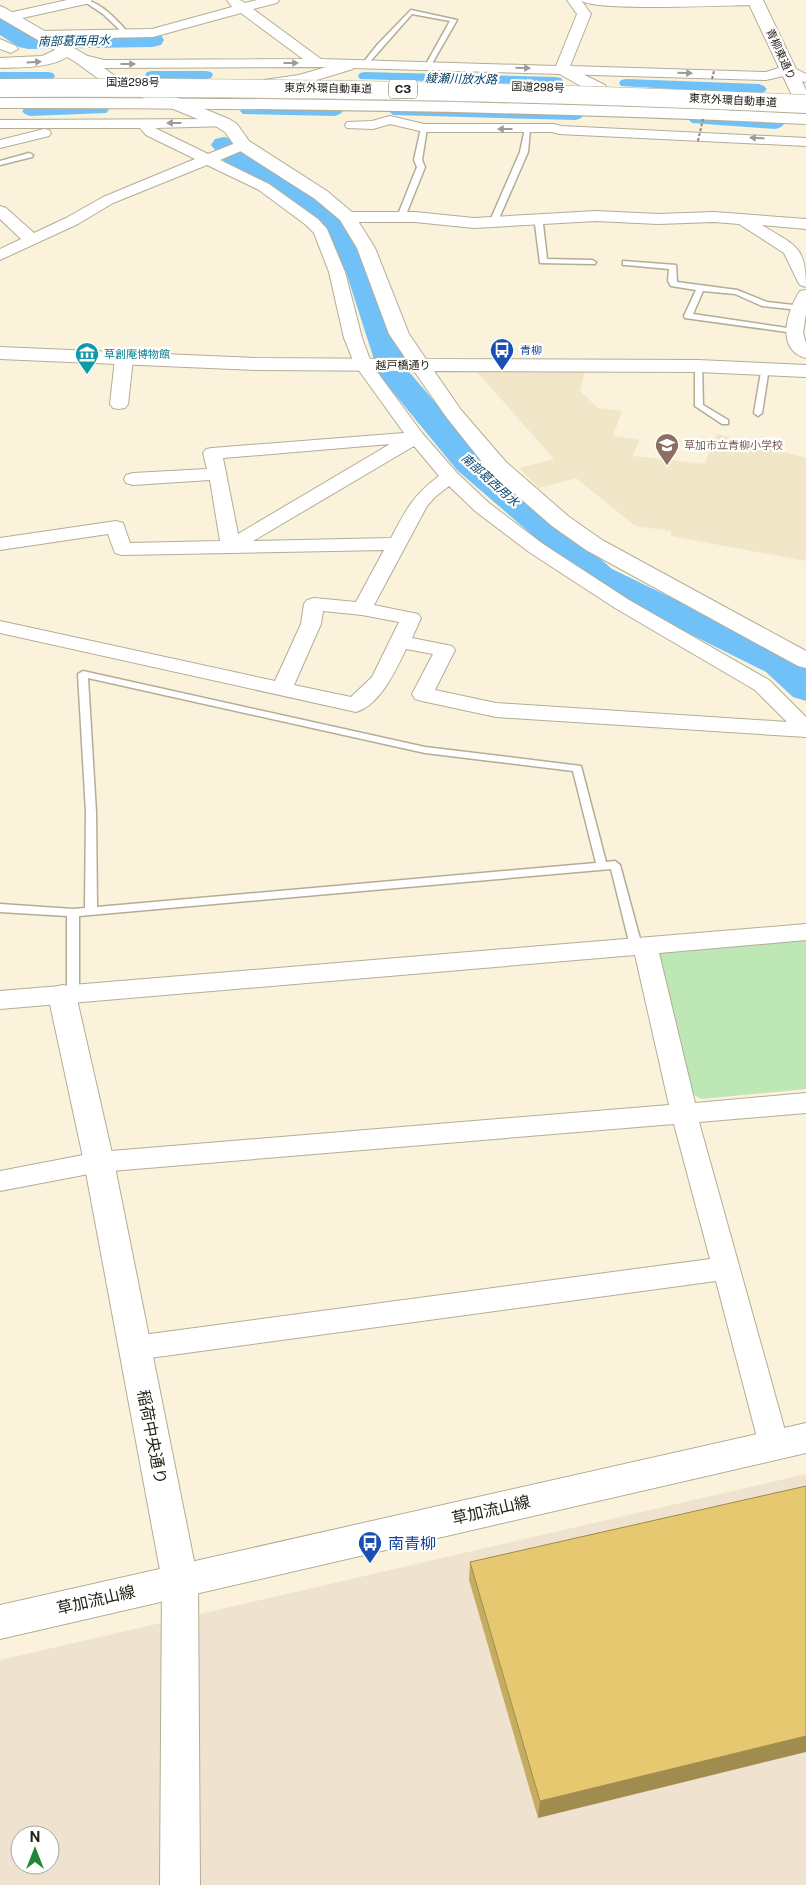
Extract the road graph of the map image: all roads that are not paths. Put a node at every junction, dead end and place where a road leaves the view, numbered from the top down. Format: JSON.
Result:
{"nodes":[{"id":1,"x":85,"y":0,"type":"edge"},
{"id":2,"x":272,"y":0,"type":"edge"},
{"id":3,"x":574,"y":0,"type":"edge"},
{"id":4,"x":588,"y":0,"type":"edge"},
{"id":5,"x":755,"y":0,"type":"edge"},
{"id":6,"x":238,"y":4,"type":"edge"},
{"id":7,"x":5,"y":14,"type":"edge"},
{"id":8,"x":126,"y":33,"type":"junction"},
{"id":9,"x":40,"y":35,"type":"junction"},
{"id":10,"x":69,"y":52,"type":"junction"},
{"id":11,"x":0,"y":63,"type":"edge"},
{"id":12,"x":318,"y":63,"type":"junction"},
{"id":13,"x":365,"y":64,"type":"junction"},
{"id":14,"x":347,"y":66,"type":"junction"},
{"id":15,"x":428,"y":66,"type":"junction"},
{"id":16,"x":562,"y":69,"type":"junction"},
{"id":17,"x":788,"y":69,"type":"junction"},
{"id":18,"x":806,"y":78,"type":"edge"},
{"id":19,"x":113,"y":82,"type":"junction"},
{"id":20,"x":0,"y":83,"type":"edge"},
{"id":21,"x":270,"y":83,"type":"junction"},
{"id":22,"x":0,"y":88,"type":"edge"},
{"id":23,"x":599,"y":89,"type":"junction"},
{"id":24,"x":0,"y":98,"type":"edge"},
{"id":25,"x":172,"y":102,"type":"junction"},
{"id":26,"x":0,"y":103,"type":"edge"},
{"id":27,"x":355,"y":104,"type":"junction"},
{"id":28,"x":805,"y":105,"type":"edge"},
{"id":29,"x":657,"y":112,"type":"junction"},
{"id":30,"x":806,"y":119,"type":"edge"},
{"id":31,"x":390,"y":120,"type":"junction"},
{"id":32,"x":144,"y":123,"type":"junction"},
{"id":33,"x":223,"y":123,"type":"junction"},
{"id":34,"x":0,"y":124,"type":"edge"},
{"id":35,"x":54,"y":124,"type":"junction"},
{"id":36,"x":352,"y":125,"type":"dead end"},
{"id":37,"x":424,"y":128,"type":"junction"},
{"id":38,"x":554,"y":128,"type":"junction"},
{"id":39,"x":527,"y":129,"type":"junction"},
{"id":40,"x":806,"y":142,"type":"edge"},
{"id":41,"x":0,"y":144,"type":"edge"},
{"id":42,"x":243,"y":145,"type":"junction"},
{"id":43,"x":29,"y":155,"type":"dead end"},
{"id":44,"x":208,"y":158,"type":"junction"},
{"id":45,"x":0,"y":163,"type":"edge"},
{"id":46,"x":0,"y":211,"type":"edge"},
{"id":47,"x":347,"y":217,"type":"junction"},
{"id":48,"x":401,"y":217,"type":"junction"},
{"id":49,"x":535,"y":219,"type":"junction"},
{"id":50,"x":741,"y":219,"type":"junction"},
{"id":51,"x":493,"y":222,"type":"junction"},
{"id":52,"x":806,"y":224,"type":"edge"},
{"id":53,"x":32,"y":240,"type":"junction"},
{"id":54,"x":0,"y":255,"type":"edge"},
{"id":55,"x":592,"y":262,"type":"dead end"},
{"id":56,"x":626,"y":263,"type":"dead end"},
{"id":57,"x":806,"y":282,"type":"edge"},
{"id":58,"x":700,"y":289,"type":"junction"},
{"id":59,"x":803,"y":301,"type":"edge"},
{"id":60,"x":794,"y":331,"type":"junction"},
{"id":61,"x":0,"y":353,"type":"edge"},
{"id":62,"x":806,"y":354,"type":"edge"},
{"id":63,"x":124,"y":359,"type":"junction"},
{"id":64,"x":368,"y":365,"type":"junction"},
{"id":65,"x":416,"y":365,"type":"junction"},
{"id":66,"x":698,"y":366,"type":"junction"},
{"id":67,"x":765,"y":368,"type":"junction"},
{"id":68,"x":806,"y":371,"type":"edge"},
{"id":69,"x":119,"y":404,"type":"dead end"},
{"id":70,"x":758,"y":413,"type":"dead end"},
{"id":71,"x":725,"y":422,"type":"dead end"},
{"id":72,"x":416,"y":436,"type":"junction"},
{"id":73,"x":218,"y":474,"type":"junction"},
{"id":74,"x":450,"y":477,"type":"junction"},
{"id":75,"x":133,"y":480,"type":"dead end"},
{"id":76,"x":0,"y":544,"type":"edge"},
{"id":77,"x":396,"y":544,"type":"junction"},
{"id":78,"x":230,"y":546,"type":"junction"},
{"id":79,"x":362,"y":609,"type":"junction"},
{"id":80,"x":0,"y":627,"type":"edge"},
{"id":81,"x":399,"y":642,"type":"junction"},
{"id":82,"x":806,"y":661,"type":"edge"},
{"id":83,"x":282,"y":688,"type":"junction"},
{"id":84,"x":806,"y":729,"type":"edge"},
{"id":85,"x":602,"y":866,"type":"junction"},
{"id":86,"x":0,"y":908,"type":"edge"},
{"id":87,"x":91,"y":911,"type":"junction"},
{"id":88,"x":73,"y":913,"type":"junction"},
{"id":89,"x":806,"y":932,"type":"edge"},
{"id":90,"x":641,"y":945,"type":"junction"},
{"id":91,"x":68,"y":995,"type":"junction"},
{"id":92,"x":0,"y":1000,"type":"edge"},
{"id":93,"x":806,"y":1103,"type":"edge"},
{"id":94,"x":684,"y":1112,"type":"junction"},
{"id":95,"x":98,"y":1162,"type":"junction"},
{"id":96,"x":0,"y":1181,"type":"edge"},
{"id":97,"x":727,"y":1268,"type":"junction"},
{"id":98,"x":135,"y":1348,"type":"junction"},
{"id":99,"x":790,"y":1442,"type":"edge"},
{"id":100,"x":180,"y":1582,"type":"junction"},
{"id":101,"x":0,"y":1622,"type":"edge"},
{"id":102,"x":180,"y":1885,"type":"edge"}],
"edges":[{"from":1,"to":7,"type":"street"},
{"from":1,"to":8,"type":"lane"},
{"from":2,"to":6,"type":"street"},
{"from":3,"to":16,"type":"street"},
{"from":4,"to":5,"type":"street"},
{"from":5,"to":17,"type":"main road","name":"青柳東通り"},
{"from":6,"to":8,"type":"street"},
{"from":6,"to":12,"type":"street"},
{"from":7,"to":9,"type":"main road"},
{"from":8,"to":9,"type":"street"},
{"from":9,"to":10,"type":"main road"},
{"from":11,"to":10,"type":"main road","one_way":true},
{"from":10,"to":12,"type":"street","one_way":true},
{"from":10,"to":19,"type":"main road"},
{"from":12,"to":14,"type":"street"},
{"from":13,"to":14,"type":"street"},
{"from":13,"to":15,"type":"street"},
{"from":13,"to":15,"type":"lane"},
{"from":14,"to":21,"type":"main road"},
{"from":15,"to":16,"type":"street","one_way":true},
{"from":16,"to":17,"type":"street","one_way":true},
{"from":16,"to":23,"type":"main road"},
{"from":17,"to":18,"type":"street"},
{"from":17,"to":28,"type":"main road","name":"青柳東通り"},
{"from":19,"to":20,"type":"main road","name":"国道298号"},
{"from":19,"to":21,"type":"main road","name":"国道298号"},
{"from":19,"to":25,"type":"main road"},
{"from":21,"to":23,"type":"main road","name":"国道298号"},
{"from":22,"to":28,"type":"main road","name":"東京外環自動車道","number":"C3","bridge":true},
{"from":23,"to":28,"type":"main road","name":"国道298号"},
{"from":24,"to":28,"type":"main road","name":"東京外環自動車道","number":"C3"},
{"from":25,"to":26,"type":"main road","name":"国道298号"},
{"from":25,"to":27,"type":"main road","name":"国道298号"},
{"from":25,"to":33,"type":"main road"},
{"from":27,"to":29,"type":"main road","name":"国道298号"},
{"from":27,"to":31,"type":"main road"},
{"from":29,"to":30,"type":"main road","name":"国道298号"},
{"from":29,"to":38,"type":"main road"},
{"from":31,"to":36,"type":"street"},
{"from":31,"to":37,"type":"street"},
{"from":33,"to":32,"type":"street","one_way":true},
{"from":32,"to":35,"type":"street"},
{"from":32,"to":44,"type":"street"},
{"from":33,"to":42,"type":"main road"},
{"from":34,"to":35,"type":"street"},
{"from":35,"to":41,"type":"street"},
{"from":39,"to":37,"type":"street","one_way":true},
{"from":37,"to":48,"type":"lane"},
{"from":38,"to":39,"type":"street"},
{"from":40,"to":38,"type":"street","one_way":true},
{"from":39,"to":51,"type":"lane"},
{"from":42,"to":44,"type":"street"},
{"from":42,"to":47,"type":"main road"},
{"from":43,"to":45,"type":"lane"},
{"from":44,"to":53,"type":"street"},
{"from":44,"to":64,"type":"street"},
{"from":46,"to":53,"type":"street"},
{"from":47,"to":48,"type":"street"},
{"from":47,"to":65,"type":"main road"},
{"from":48,"to":51,"type":"street"},
{"from":49,"to":50,"type":"street"},
{"from":49,"to":51,"type":"street"},
{"from":49,"to":55,"type":"lane"},
{"from":50,"to":52,"type":"street"},
{"from":50,"to":57,"type":"street"},
{"from":53,"to":54,"type":"street"},
{"from":56,"to":58,"type":"lane"},
{"from":58,"to":59,"type":"lane"},
{"from":58,"to":60,"type":"lane"},
{"from":59,"to":60,"type":"street"},
{"from":60,"to":62,"type":"street"},
{"from":61,"to":63,"type":"main road","name":"越戸橋通り"},
{"from":63,"to":64,"type":"main road","name":"越戸橋通り"},
{"from":63,"to":69,"type":"street"},
{"from":64,"to":65,"type":"main road","name":"越戸橋通り"},
{"from":64,"to":72,"type":"street"},
{"from":65,"to":66,"type":"main road","name":"越戸橋通り"},
{"from":65,"to":82,"type":"main road"},
{"from":66,"to":67,"type":"main road","name":"越戸橋通り"},
{"from":66,"to":71,"type":"lane"},
{"from":67,"to":68,"type":"main road","name":"越戸橋通り"},
{"from":67,"to":70,"type":"lane"},
{"from":72,"to":73,"type":"street"},
{"from":72,"to":74,"type":"street"},
{"from":72,"to":78,"type":"street"},
{"from":73,"to":75,"type":"street"},
{"from":73,"to":78,"type":"street"},
{"from":74,"to":77,"type":"street"},
{"from":74,"to":84,"type":"street"},
{"from":76,"to":78,"type":"street"},
{"from":77,"to":78,"type":"street"},
{"from":77,"to":79,"type":"street"},
{"from":79,"to":81,"type":"street"},
{"from":79,"to":83,"type":"street"},
{"from":80,"to":83,"type":"street"},
{"from":81,"to":83,"type":"street"},
{"from":81,"to":84,"type":"street"},
{"from":85,"to":87,"type":"lane"},
{"from":85,"to":87,"type":"lane"},
{"from":85,"to":90,"type":"lane"},
{"from":86,"to":88,"type":"lane"},
{"from":87,"to":88,"type":"lane"},
{"from":88,"to":91,"type":"lane"},
{"from":89,"to":90,"type":"street"},
{"from":90,"to":91,"type":"street"},
{"from":90,"to":94,"type":"street"},
{"from":91,"to":92,"type":"street"},
{"from":91,"to":95,"type":"main road","name":"稲荷中央通り"},
{"from":93,"to":94,"type":"street"},
{"from":94,"to":95,"type":"street"},
{"from":94,"to":97,"type":"street"},
{"from":95,"to":96,"type":"street"},
{"from":95,"to":98,"type":"main road","name":"稲荷中央通り"},
{"from":97,"to":98,"type":"street"},
{"from":97,"to":99,"type":"street"},
{"from":98,"to":100,"type":"main road","name":"稲荷中央通り"},
{"from":99,"to":100,"type":"main road","name":"草加流山線"},
{"from":100,"to":101,"type":"main road","name":"草加流山線"},
{"from":100,"to":102,"type":"main road","name":"稲荷中央通り"}]}
